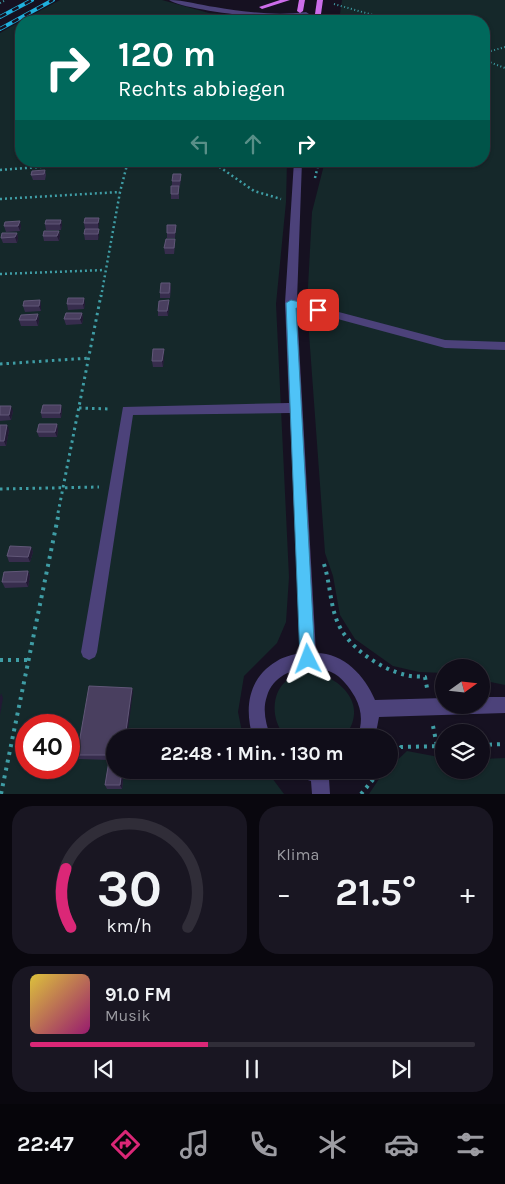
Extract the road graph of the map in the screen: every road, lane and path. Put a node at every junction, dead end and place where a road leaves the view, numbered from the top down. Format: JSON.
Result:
{"nodes":[{"id":1,"x":6,"y":0,"type":"edge"},
{"id":2,"x":172,"y":0,"type":"edge"},
{"id":3,"x":287,"y":0,"type":"edge"},
{"id":4,"x":302,"y":0,"type":"edge"},
{"id":5,"x":320,"y":2,"type":"edge"},
{"id":6,"x":0,"y":3,"type":"edge"},
{"id":7,"x":334,"y":4,"type":"dead end"},
{"id":8,"x":196,"y":6,"type":"junction"},
{"id":9,"x":262,"y":7,"type":"junction"},
{"id":10,"x":222,"y":10,"type":"junction"},
{"id":11,"x":253,"y":15,"type":"edge"},
{"id":12,"x":301,"y":15,"type":"edge"},
{"id":13,"x":317,"y":15,"type":"edge"},
{"id":14,"x":375,"y":15,"type":"edge"},
{"id":15,"x":505,"y":47,"type":"edge"},
{"id":16,"x":490,"y":51,"type":"edge"},
{"id":17,"x":490,"y":62,"type":"edge"},
{"id":18,"x":505,"y":68,"type":"edge"},
{"id":19,"x":39,"y":167,"type":"edge"},
{"id":20,"x":126,"y":167,"type":"edge"},
{"id":21,"x":220,"y":167,"type":"edge"},
{"id":22,"x":298,"y":167,"type":"edge"},
{"id":23,"x":0,"y":170,"type":"edge"},
{"id":24,"x":120,"y":192,"type":"junction"},
{"id":25,"x":0,"y":199,"type":"edge"},
{"id":26,"x":296,"y":201,"type":"junction"},
{"id":27,"x":105,"y":270,"type":"junction"},
{"id":28,"x":0,"y":274,"type":"edge"},
{"id":29,"x":291,"y":303,"type":"junction"},
{"id":30,"x":505,"y":346,"type":"edge"},
{"id":31,"x":90,"y":358,"type":"junction"},
{"id":32,"x":0,"y":364,"type":"edge"},
{"id":33,"x":80,"y":408,"type":"junction"},
{"id":34,"x":295,"y":408,"type":"junction"},
{"id":35,"x":127,"y":410,"type":"junction"},
{"id":36,"x":63,"y":487,"type":"junction"},
{"id":37,"x":115,"y":487,"type":"junction"},
{"id":38,"x":0,"y":489,"type":"edge"},
{"id":39,"x":322,"y":559,"type":"dead end"},
{"id":40,"x":89,"y":652,"type":"dead end"},
{"id":41,"x":308,"y":659,"type":"junction"},
{"id":42,"x":0,"y":660,"type":"edge"},
{"id":43,"x":29,"y":660,"type":"junction"},
{"id":44,"x":505,"y":705,"type":"edge"},
{"id":45,"x":430,"y":708,"type":"junction"},
{"id":46,"x":370,"y":709,"type":"junction"},
{"id":47,"x":260,"y":729,"type":"edge"},
{"id":48,"x":369,"y":729,"type":"edge"},
{"id":49,"x":505,"y":744,"type":"edge"},
{"id":50,"x":490,"y":745,"type":"edge"},
{"id":51,"x":435,"y":746,"type":"edge"},
{"id":52,"x":398,"y":751,"type":"edge"},
{"id":53,"x":317,"y":779,"type":"edge"},
{"id":54,"x":374,"y":779,"type":"edge"},
{"id":55,"x":1,"y":794,"type":"edge"},
{"id":56,"x":320,"y":794,"type":"edge"},
{"id":57,"x":361,"y":794,"type":"edge"}],
"edges":[{"from":1,"to":6,"type":"path"},
{"from":2,"to":8,"type":"street"},
{"from":3,"to":9,"type":"main road"},
{"from":4,"to":12,"type":"main road"},
{"from":5,"to":12,"type":"main road"},
{"from":5,"to":13,"type":"main road"},
{"from":7,"to":14,"type":"path"},
{"from":8,"to":9,"type":"street"},
{"from":8,"to":10,"type":"street"},
{"from":9,"to":12,"type":"street"},
{"from":10,"to":11,"type":"street"},
{"from":10,"to":12,"type":"street"},
{"from":15,"to":16,"type":"path"},
{"from":17,"to":18,"type":"path"},
{"from":19,"to":23,"type":"path"},
{"from":20,"to":24,"type":"path"},
{"from":21,"to":26,"type":"path"},
{"from":22,"to":26,"type":"street"},
{"from":24,"to":25,"type":"path"},
{"from":24,"to":27,"type":"path"},
{"from":26,"to":29,"type":"street"},
{"from":27,"to":28,"type":"path"},
{"from":27,"to":31,"type":"path"},
{"from":29,"to":30,"type":"street"},
{"from":29,"to":34,"type":"street"},
{"from":31,"to":32,"type":"path"},
{"from":31,"to":33,"type":"path"},
{"from":33,"to":35,"type":"path"},
{"from":33,"to":36,"type":"path"},
{"from":34,"to":35,"type":"street"},
{"from":34,"to":41,"type":"street"},
{"from":35,"to":37,"type":"street"},
{"from":36,"to":37,"type":"path"},
{"from":36,"to":38,"type":"path"},
{"from":36,"to":43,"type":"path"},
{"from":37,"to":40,"type":"street"},
{"from":39,"to":45,"type":"path"},
{"from":41,"to":46,"type":"street"},
{"from":41,"to":47,"type":"street"},
{"from":42,"to":43,"type":"path"},
{"from":43,"to":55,"type":"path"},
{"from":44,"to":45,"type":"street"},
{"from":45,"to":46,"type":"street"},
{"from":46,"to":48,"type":"street"},
{"from":49,"to":50,"type":"path"},
{"from":51,"to":52,"type":"path"},
{"from":53,"to":56,"type":"street"},
{"from":54,"to":57,"type":"path"}]}
